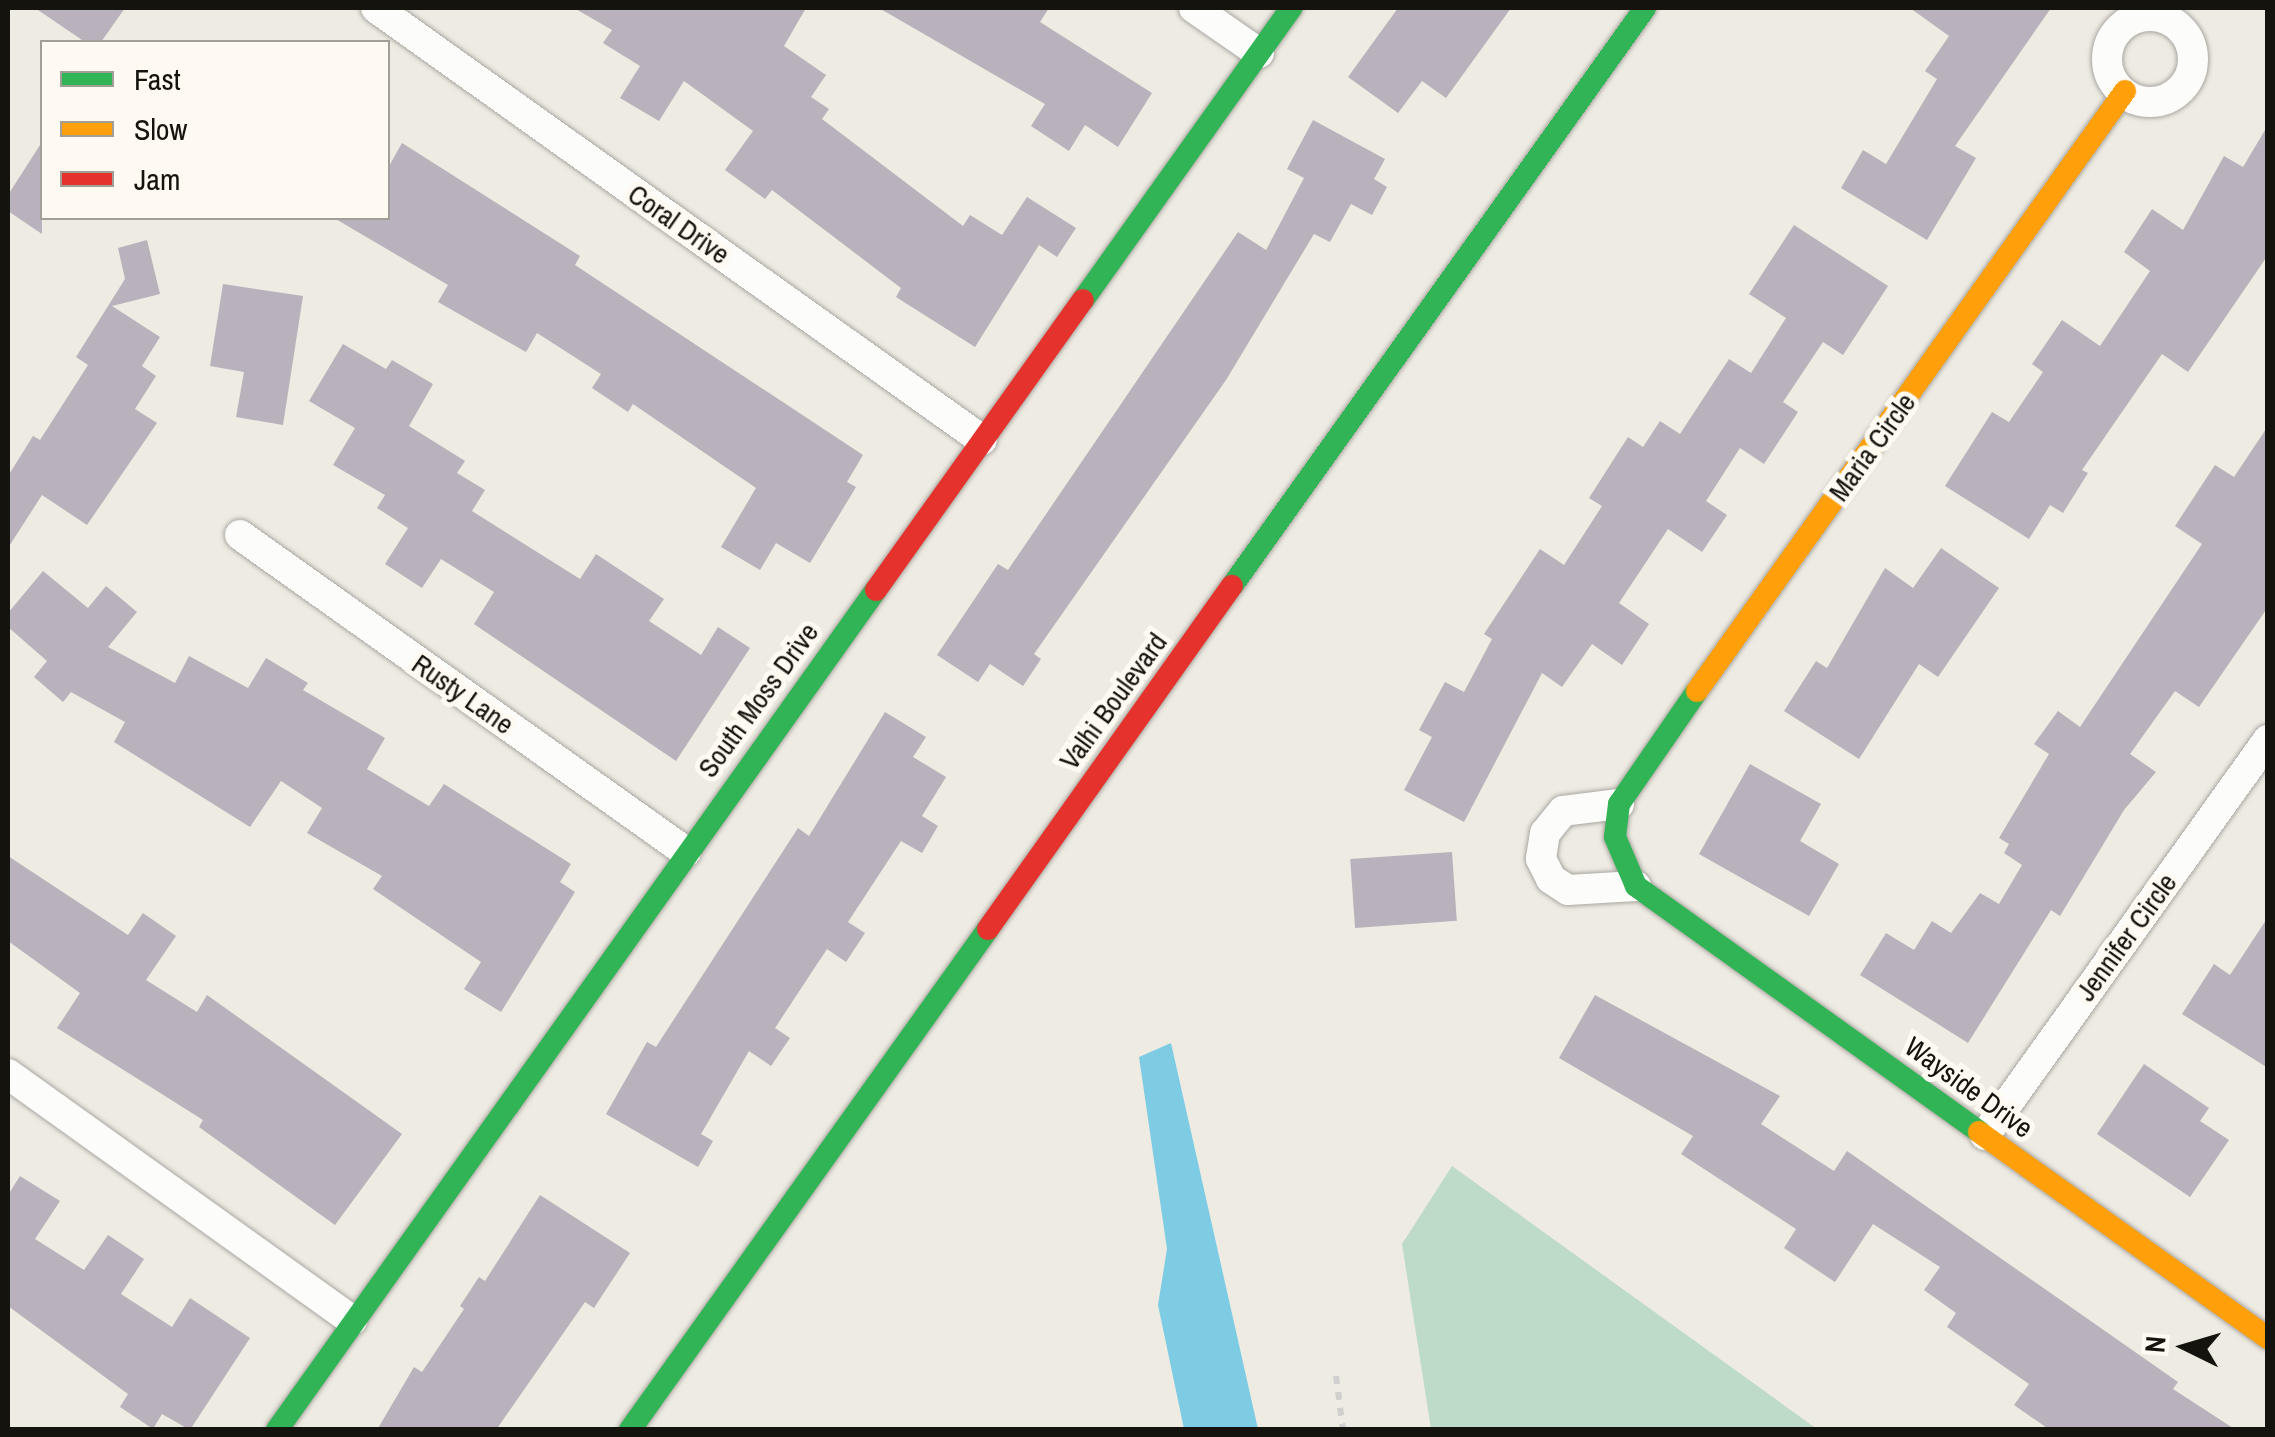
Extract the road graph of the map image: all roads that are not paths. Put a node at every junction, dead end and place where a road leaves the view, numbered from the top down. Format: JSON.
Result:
{"nodes":[{"id":1,"x":376,"y":8,"type":"edge"},
{"id":2,"x":1194,"y":8,"type":"edge"},
{"id":3,"x":1292,"y":8,"type":"edge"},
{"id":4,"x":1645,"y":8,"type":"edge"},
{"id":5,"x":1258,"y":53,"type":"junction"},
{"id":6,"x":2126,"y":91,"type":"dead end"},
{"id":7,"x":982,"y":440,"type":"junction"},
{"id":8,"x":240,"y":535,"type":"dead end"},
{"id":9,"x":2268,"y":740,"type":"edge"},
{"id":10,"x":1619,"y":804,"type":"junction"},
{"id":11,"x":686,"y":852,"type":"junction"},
{"id":12,"x":1636,"y":886,"type":"junction"},
{"id":13,"x":8,"y":1074,"type":"edge"},
{"id":14,"x":1985,"y":1135,"type":"junction"},
{"id":15,"x":352,"y":1320,"type":"junction"},
{"id":16,"x":2268,"y":1338,"type":"edge"},
{"id":17,"x":277,"y":1430,"type":"edge"},
{"id":18,"x":630,"y":1430,"type":"edge"}],
"edges":[{"from":1,"to":7,"type":"street","name":"Coral Drive"},
{"from":2,"to":5,"type":"street"},
{"from":3,"to":5,"type":"street","name":"South Moss Drive"},
{"from":4,"to":18,"type":"street","name":"Valhi Boulevard"},
{"from":5,"to":7,"type":"street","name":"South Moss Drive"},
{"from":6,"to":10,"type":"street","name":"Maria Circle"},
{"from":7,"to":11,"type":"street","name":"South Moss Drive"},
{"from":8,"to":11,"type":"street","name":"Rusty Lane"},
{"from":9,"to":14,"type":"street","name":"Jennifer Circle"},
{"from":10,"to":12,"type":"street"},
{"from":10,"to":12,"type":"street"},
{"from":11,"to":15,"type":"street","name":"South Moss Drive"},
{"from":12,"to":14,"type":"street","name":"Wayside Drive"},
{"from":13,"to":15,"type":"street"},
{"from":14,"to":16,"type":"street","name":"Wayside Drive"},
{"from":15,"to":17,"type":"street","name":"South Moss Drive"}]}
